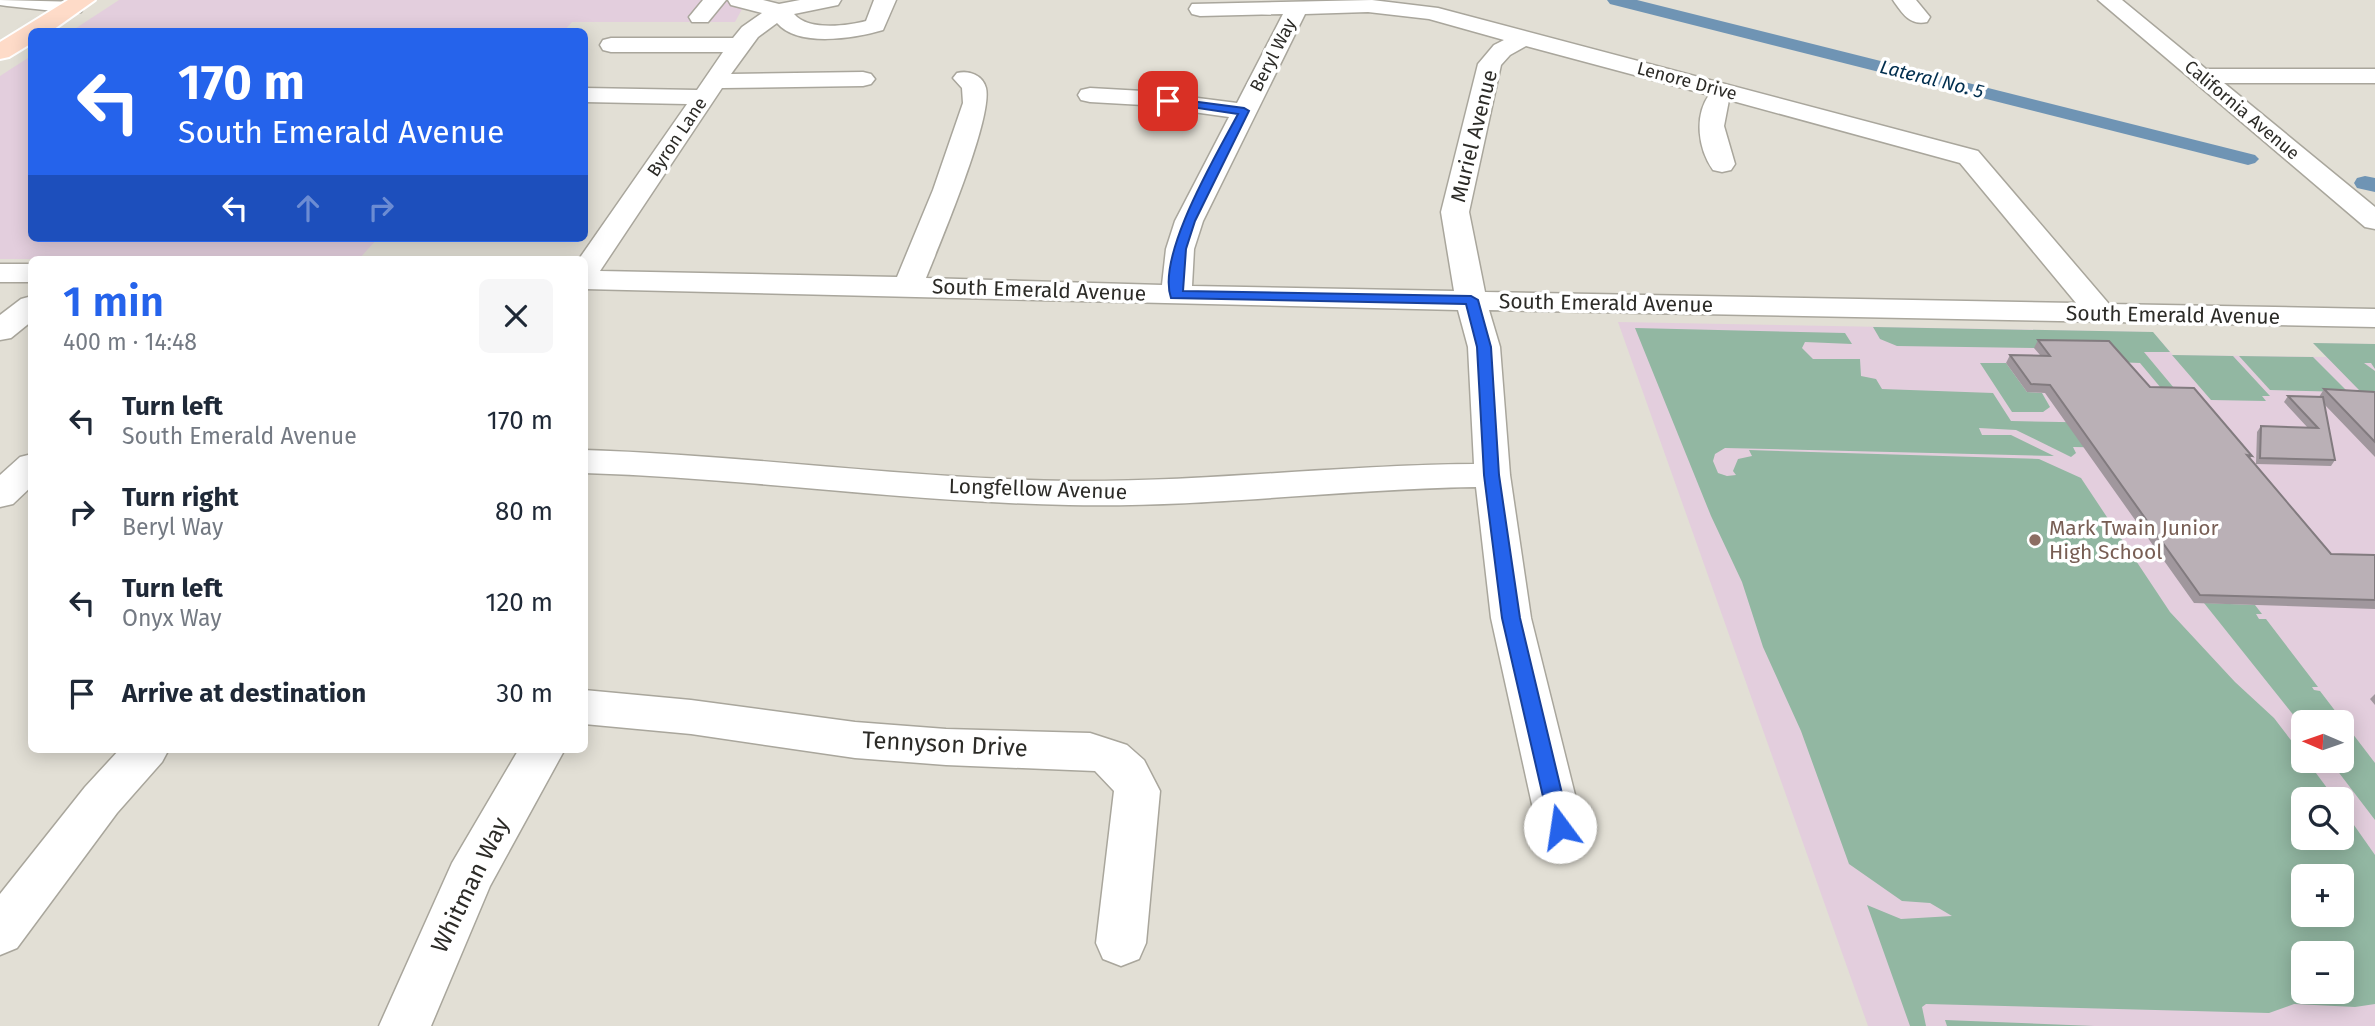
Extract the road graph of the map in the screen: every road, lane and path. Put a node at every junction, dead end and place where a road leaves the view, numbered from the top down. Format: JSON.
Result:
{"nodes":[{"id":1,"x":7,"y":0,"type":"edge"},
{"id":2,"x":715,"y":0,"type":"edge"},
{"id":3,"x":739,"y":0,"type":"edge"},
{"id":4,"x":830,"y":0,"type":"edge"},
{"id":5,"x":885,"y":0,"type":"edge"},
{"id":6,"x":1904,"y":0,"type":"edge"},
{"id":7,"x":2109,"y":0,"type":"edge"},
{"id":8,"x":74,"y":6,"type":"edge"},
{"id":9,"x":1297,"y":8,"type":"junction"},
{"id":10,"x":1200,"y":9,"type":"dead end"},
{"id":11,"x":779,"y":11,"type":"junction"},
{"id":12,"x":700,"y":17,"type":"dead end"},
{"id":13,"x":1919,"y":17,"type":"dead end"},
{"id":14,"x":0,"y":18,"type":"edge"},
{"id":15,"x":38,"y":28,"type":"edge"},
{"id":16,"x":28,"y":34,"type":"edge"},
{"id":17,"x":1522,"y":38,"type":"junction"},
{"id":18,"x":611,"y":45,"type":"dead end"},
{"id":19,"x":739,"y":46,"type":"junction"},
{"id":20,"x":0,"y":52,"type":"edge"},
{"id":21,"x":2202,"y":76,"type":"junction"},
{"id":22,"x":2375,"y":76,"type":"edge"},
{"id":23,"x":965,"y":78,"type":"dead end"},
{"id":24,"x":863,"y":79,"type":"dead end"},
{"id":25,"x":710,"y":89,"type":"junction"},
{"id":26,"x":1724,"y":91,"type":"junction"},
{"id":27,"x":588,"y":95,"type":"edge"},
{"id":28,"x":1090,"y":95,"type":"dead end"},
{"id":29,"x":1244,"y":111,"type":"junction"},
{"id":30,"x":1722,"y":164,"type":"dead end"},
{"id":31,"x":2375,"y":221,"type":"edge"},
{"id":32,"x":588,"y":267,"type":"edge"},
{"id":33,"x":0,"y":273,"type":"edge"},
{"id":34,"x":28,"y":273,"type":"edge"},
{"id":35,"x":588,"y":280,"type":"edge"},
{"id":36,"x":908,"y":286,"type":"junction"},
{"id":37,"x":1176,"y":295,"type":"junction"},
{"id":38,"x":1471,"y":300,"type":"junction"},
{"id":39,"x":2101,"y":313,"type":"junction"},
{"id":40,"x":2375,"y":318,"type":"edge"},
{"id":41,"x":588,"y":461,"type":"edge"},
{"id":42,"x":28,"y":469,"type":"edge"},
{"id":43,"x":1492,"y":475,"type":"junction"},
{"id":44,"x":0,"y":495,"type":"edge"},
{"id":45,"x":588,"y":707,"type":"edge"},
{"id":46,"x":143,"y":753,"type":"edge"},
{"id":47,"x":540,"y":753,"type":"edge"},
{"id":48,"x":1560,"y":827,"type":"dead end"},
{"id":49,"x":0,"y":932,"type":"edge"},
{"id":50,"x":1121,"y":943,"type":"dead end"},
{"id":51,"x":405,"y":1026,"type":"edge"}],
"edges":[{"from":1,"to":8,"type":"street"},
{"from":2,"to":12,"type":"street"},
{"from":3,"to":11,"type":"street"},
{"from":4,"to":11,"type":"street"},
{"from":5,"to":11,"type":"street"},
{"from":6,"to":13,"type":"street"},
{"from":7,"to":21,"type":"street","name":"California Avenue"},
{"from":8,"to":14,"type":"street"},
{"from":8,"to":15,"type":"main road"},
{"from":9,"to":10,"type":"street","name":"Lenore Drive"},
{"from":9,"to":17,"type":"street","name":"Lenore Drive"},
{"from":9,"to":29,"type":"street","name":"Beryl Way"},
{"from":11,"to":19,"type":"street","name":"Byron Lane"},
{"from":16,"to":20,"type":"main road"},
{"from":17,"to":26,"type":"street","name":"Lenore Drive"},
{"from":17,"to":38,"type":"street","name":"Muriel Avenue"},
{"from":18,"to":19,"type":"street"},
{"from":19,"to":25,"type":"street","name":"Byron Lane"},
{"from":21,"to":22,"type":"street"},
{"from":21,"to":31,"type":"street","name":"California Avenue"},
{"from":23,"to":36,"type":"street"},
{"from":24,"to":25,"type":"street"},
{"from":25,"to":27,"type":"street"},
{"from":25,"to":32,"type":"street","name":"Byron Lane"},
{"from":26,"to":30,"type":"street"},
{"from":26,"to":39,"type":"street","name":"Lenore Drive"},
{"from":28,"to":29,"type":"street"},
{"from":29,"to":37,"type":"street","name":"Beryl Way"},
{"from":33,"to":34,"type":"street"},
{"from":35,"to":36,"type":"street","name":"South Emerald Avenue"},
{"from":36,"to":37,"type":"street","name":"South Emerald Avenue"},
{"from":37,"to":38,"type":"street","name":"South Emerald Avenue"},
{"from":38,"to":39,"type":"street","name":"South Emerald Avenue"},
{"from":38,"to":43,"type":"street","name":"Muriel Avenue"},
{"from":39,"to":40,"type":"street","name":"South Emerald Avenue"},
{"from":41,"to":43,"type":"street","name":"Longfellow Avenue"},
{"from":42,"to":44,"type":"street"},
{"from":43,"to":48,"type":"street","name":"Muriel Avenue"},
{"from":45,"to":50,"type":"street","name":"Tennyson Drive"},
{"from":46,"to":49,"type":"street"},
{"from":47,"to":51,"type":"street","name":"Whitman Way"}]}
